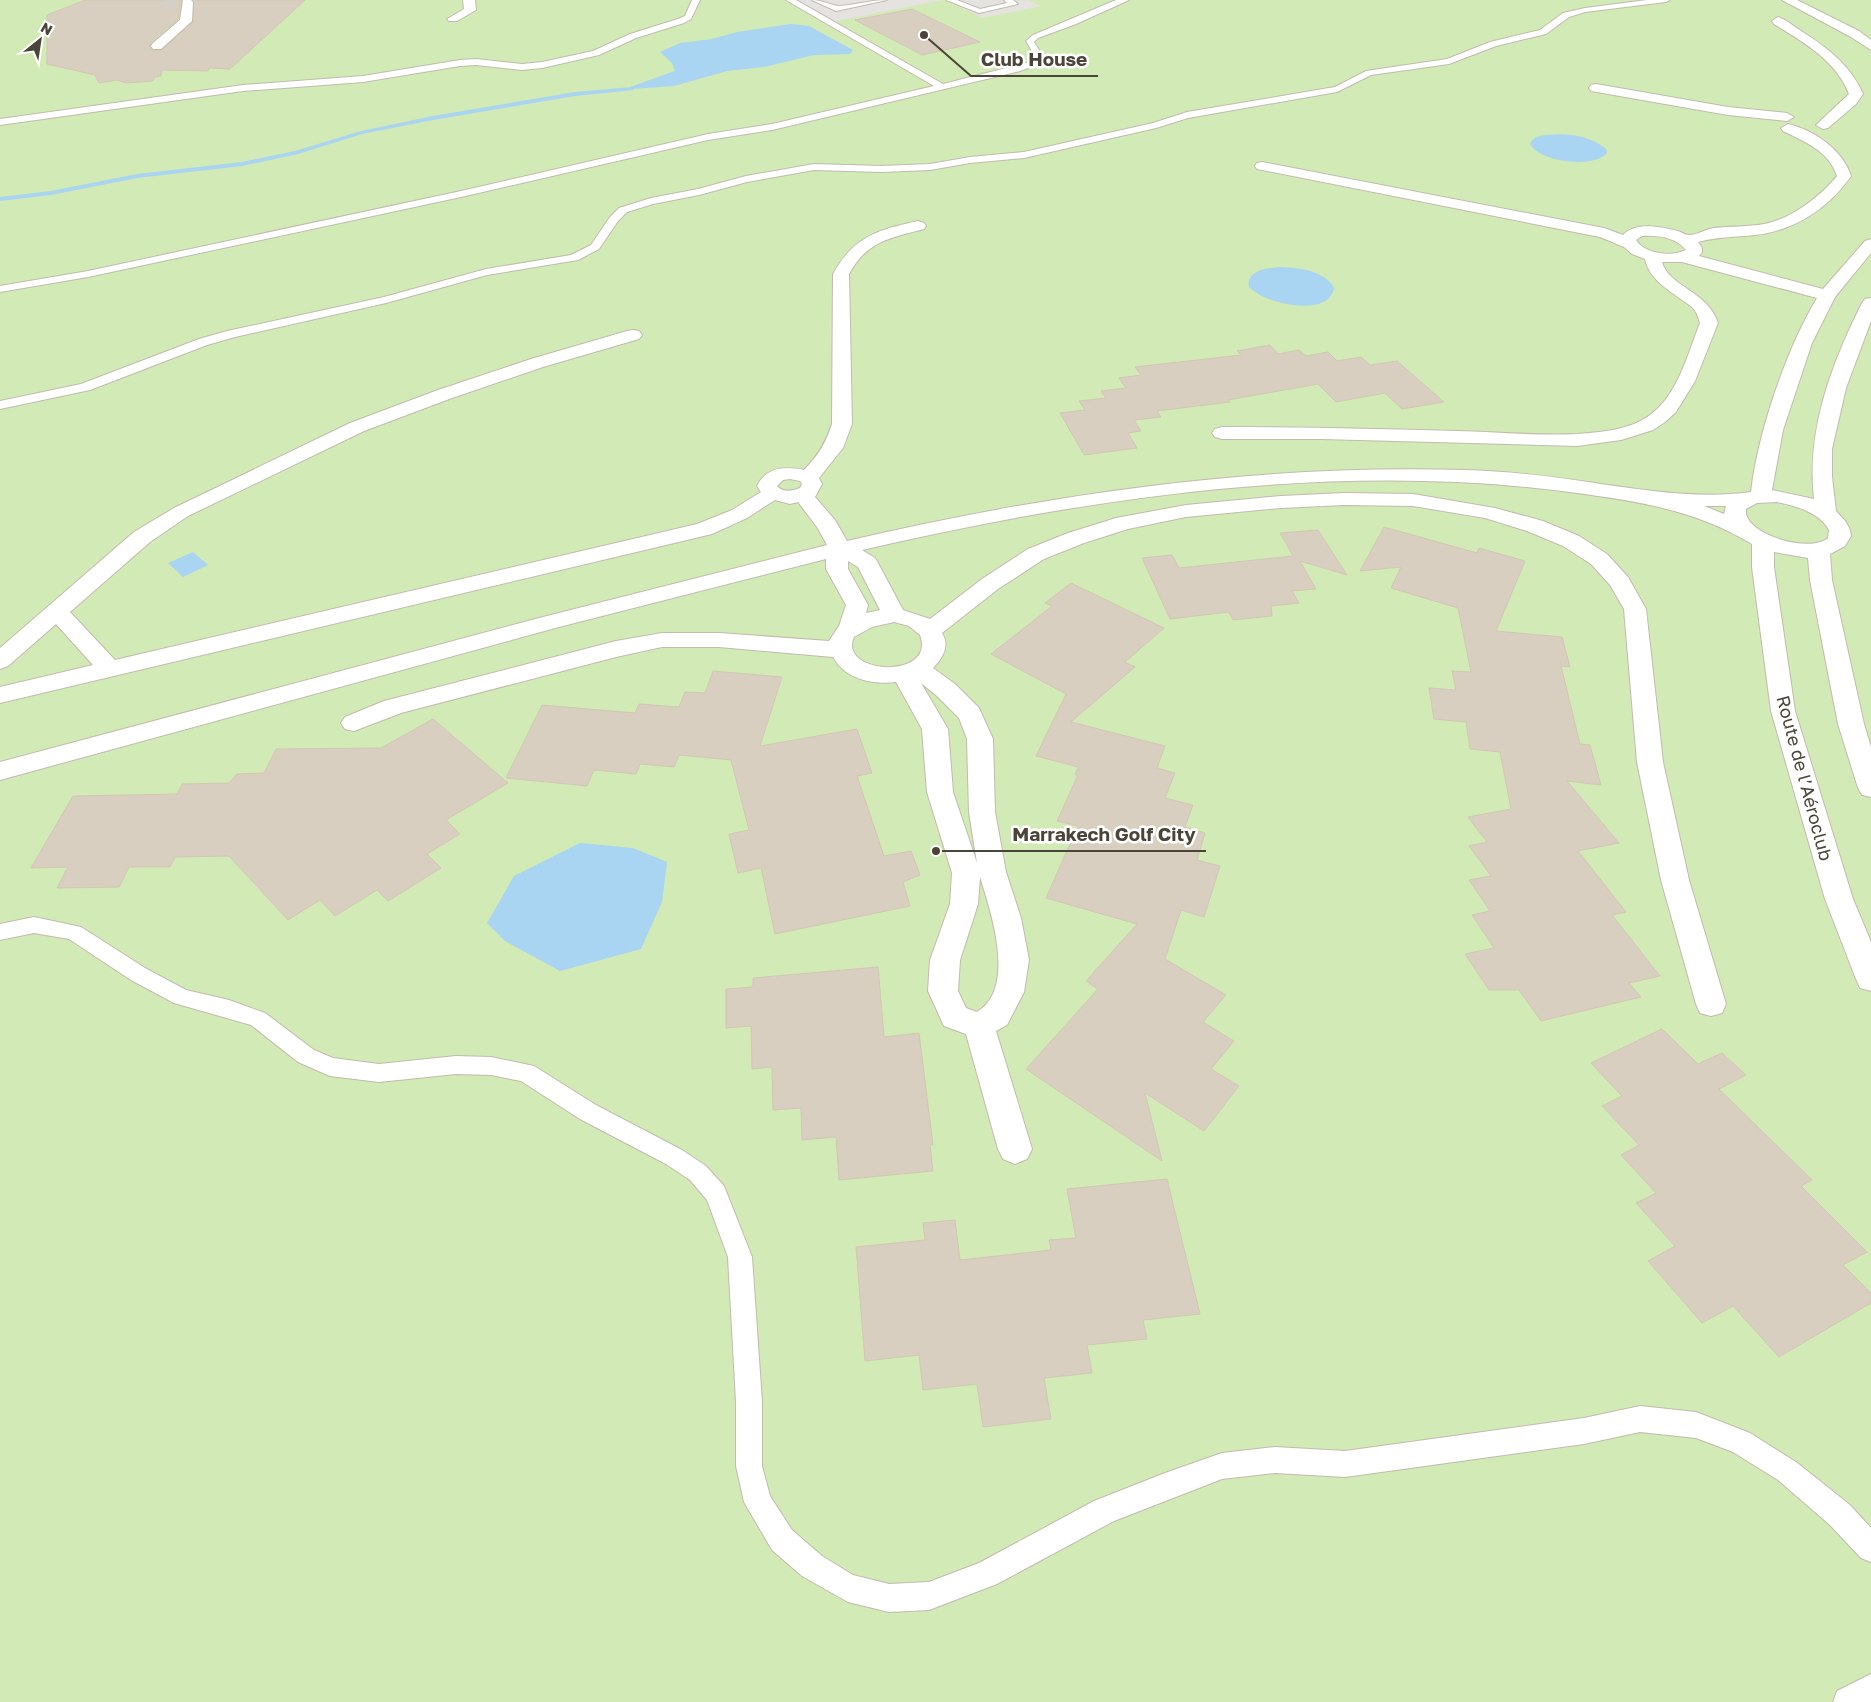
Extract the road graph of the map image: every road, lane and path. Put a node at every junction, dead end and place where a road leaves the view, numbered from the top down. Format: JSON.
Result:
{"nodes":[{"id":1,"x":469,"y":0,"type":"edge"},
{"id":2,"x":696,"y":0,"type":"edge"},
{"id":3,"x":790,"y":0,"type":"edge"},
{"id":4,"x":816,"y":0,"type":"edge"},
{"id":5,"x":883,"y":0,"type":"edge"},
{"id":6,"x":950,"y":0,"type":"edge"},
{"id":7,"x":1008,"y":0,"type":"edge"},
{"id":8,"x":1126,"y":0,"type":"edge"},
{"id":9,"x":1666,"y":0,"type":"edge"},
{"id":10,"x":1788,"y":0,"type":"edge"},
{"id":11,"x":187,"y":2,"type":"dead end"},
{"id":12,"x":453,"y":19,"type":"dead end"},
{"id":13,"x":1778,"y":21,"type":"dead end"},
{"id":14,"x":157,"y":46,"type":"dead end"},
{"id":15,"x":1871,"y":46,"type":"edge"},
{"id":16,"x":941,"y":86,"type":"junction"},
{"id":17,"x":1596,"y":88,"type":"dead end"},
{"id":18,"x":1842,"y":107,"type":"junction"},
{"id":19,"x":1797,"y":119,"type":"junction"},
{"id":20,"x":0,"y":122,"type":"edge"},
{"id":21,"x":1823,"y":127,"type":"junction"},
{"id":22,"x":1829,"y":150,"type":"junction"},
{"id":23,"x":1262,"y":166,"type":"dead end"},
{"id":24,"x":918,"y":226,"type":"dead end"},
{"id":25,"x":1632,"y":238,"type":"junction"},
{"id":26,"x":1871,"y":244,"type":"edge"},
{"id":27,"x":1688,"y":248,"type":"junction"},
{"id":28,"x":1652,"y":256,"type":"junction"},
{"id":29,"x":0,"y":289,"type":"edge"},
{"id":30,"x":1830,"y":291,"type":"junction"},
{"id":31,"x":1871,"y":303,"type":"edge"},
{"id":32,"x":632,"y":335,"type":"dead end"},
{"id":33,"x":0,"y":405,"type":"edge"},
{"id":34,"x":1222,"y":432,"type":"dead end"},
{"id":35,"x":806,"y":486,"type":"junction"},
{"id":36,"x":1753,"y":497,"type":"junction"},
{"id":37,"x":1660,"y":499,"type":"junction"},
{"id":38,"x":1826,"y":513,"type":"junction"},
{"id":39,"x":1756,"y":536,"type":"junction"},
{"id":40,"x":840,"y":548,"type":"junction"},
{"id":41,"x":1818,"y":551,"type":"junction"},
{"id":42,"x":57,"y":611,"type":"junction"},
{"id":43,"x":894,"y":615,"type":"junction"},
{"id":44,"x":929,"y":630,"type":"junction"},
{"id":45,"x":846,"y":639,"type":"junction"},
{"id":46,"x":0,"y":661,"type":"edge"},
{"id":47,"x":109,"y":668,"type":"junction"},
{"id":48,"x":910,"y":671,"type":"junction"},
{"id":49,"x":0,"y":695,"type":"edge"},
{"id":50,"x":354,"y":723,"type":"dead end"},
{"id":51,"x":0,"y":771,"type":"edge"},
{"id":52,"x":1871,"y":788,"type":"edge"},
{"id":53,"x":0,"y":932,"type":"edge"},
{"id":54,"x":1871,"y":979,"type":"edge"},
{"id":55,"x":1711,"y":1004,"type":"dead end"},
{"id":56,"x":979,"y":1026,"type":"junction"},
{"id":57,"x":1015,"y":1149,"type":"dead end"},
{"id":58,"x":1871,"y":1548,"type":"edge"},
{"id":59,"x":1871,"y":1689,"type":"edge"},
{"id":60,"x":1848,"y":1702,"type":"edge"}],
"edges":[{"from":1,"to":12,"type":"street"},
{"from":2,"to":20,"type":"lane"},
{"from":3,"to":16,"type":"lane"},
{"from":4,"to":5,"type":"lane"},
{"from":6,"to":7,"type":"lane"},
{"from":8,"to":16,"type":"lane"},
{"from":9,"to":33,"type":"lane"},
{"from":10,"to":15,"type":"street"},
{"from":11,"to":14,"type":"street"},
{"from":13,"to":18,"type":"street"},
{"from":16,"to":29,"type":"lane"},
{"from":17,"to":19,"type":"street"},
{"from":18,"to":19,"type":"street"},
{"from":18,"to":21,"type":"street"},
{"from":19,"to":21,"type":"street"},
{"from":19,"to":21,"type":"street"},
{"from":19,"to":22,"type":"street"},
{"from":21,"to":22,"type":"street"},
{"from":22,"to":27,"type":"street"},
{"from":23,"to":25,"type":"street"},
{"from":24,"to":35,"type":"street"},
{"from":25,"to":27,"type":"street"},
{"from":25,"to":28,"type":"street"},
{"from":26,"to":30,"type":"street"},
{"from":27,"to":28,"type":"street"},
{"from":27,"to":30,"type":"street"},
{"from":28,"to":34,"type":"street"},
{"from":30,"to":36,"type":"street"},
{"from":31,"to":38,"type":"street"},
{"from":32,"to":42,"type":"street"},
{"from":35,"to":40,"type":"street"},
{"from":35,"to":47,"type":"street"},
{"from":36,"to":37,"type":"street"},
{"from":36,"to":38,"type":"street"},
{"from":36,"to":39,"type":"street"},
{"from":37,"to":39,"type":"street"},
{"from":37,"to":40,"type":"street"},
{"from":38,"to":41,"type":"street"},
{"from":39,"to":41,"type":"street"},
{"from":39,"to":54,"type":"street","name":"Route de l’Aéroclub"},
{"from":40,"to":43,"type":"street"},
{"from":40,"to":45,"type":"street"},
{"from":40,"to":51,"type":"street"},
{"from":41,"to":52,"type":"street"},
{"from":42,"to":46,"type":"street"},
{"from":42,"to":47,"type":"street"},
{"from":43,"to":44,"type":"street"},
{"from":43,"to":45,"type":"street"},
{"from":44,"to":48,"type":"street"},
{"from":44,"to":55,"type":"street"},
{"from":45,"to":48,"type":"street"},
{"from":45,"to":50,"type":"street"},
{"from":47,"to":49,"type":"street"},
{"from":48,"to":56,"type":"street"},
{"from":48,"to":56,"type":"street"},
{"from":53,"to":58,"type":"lane"},
{"from":56,"to":57,"type":"street"},
{"from":59,"to":60,"type":"lane"}]}
